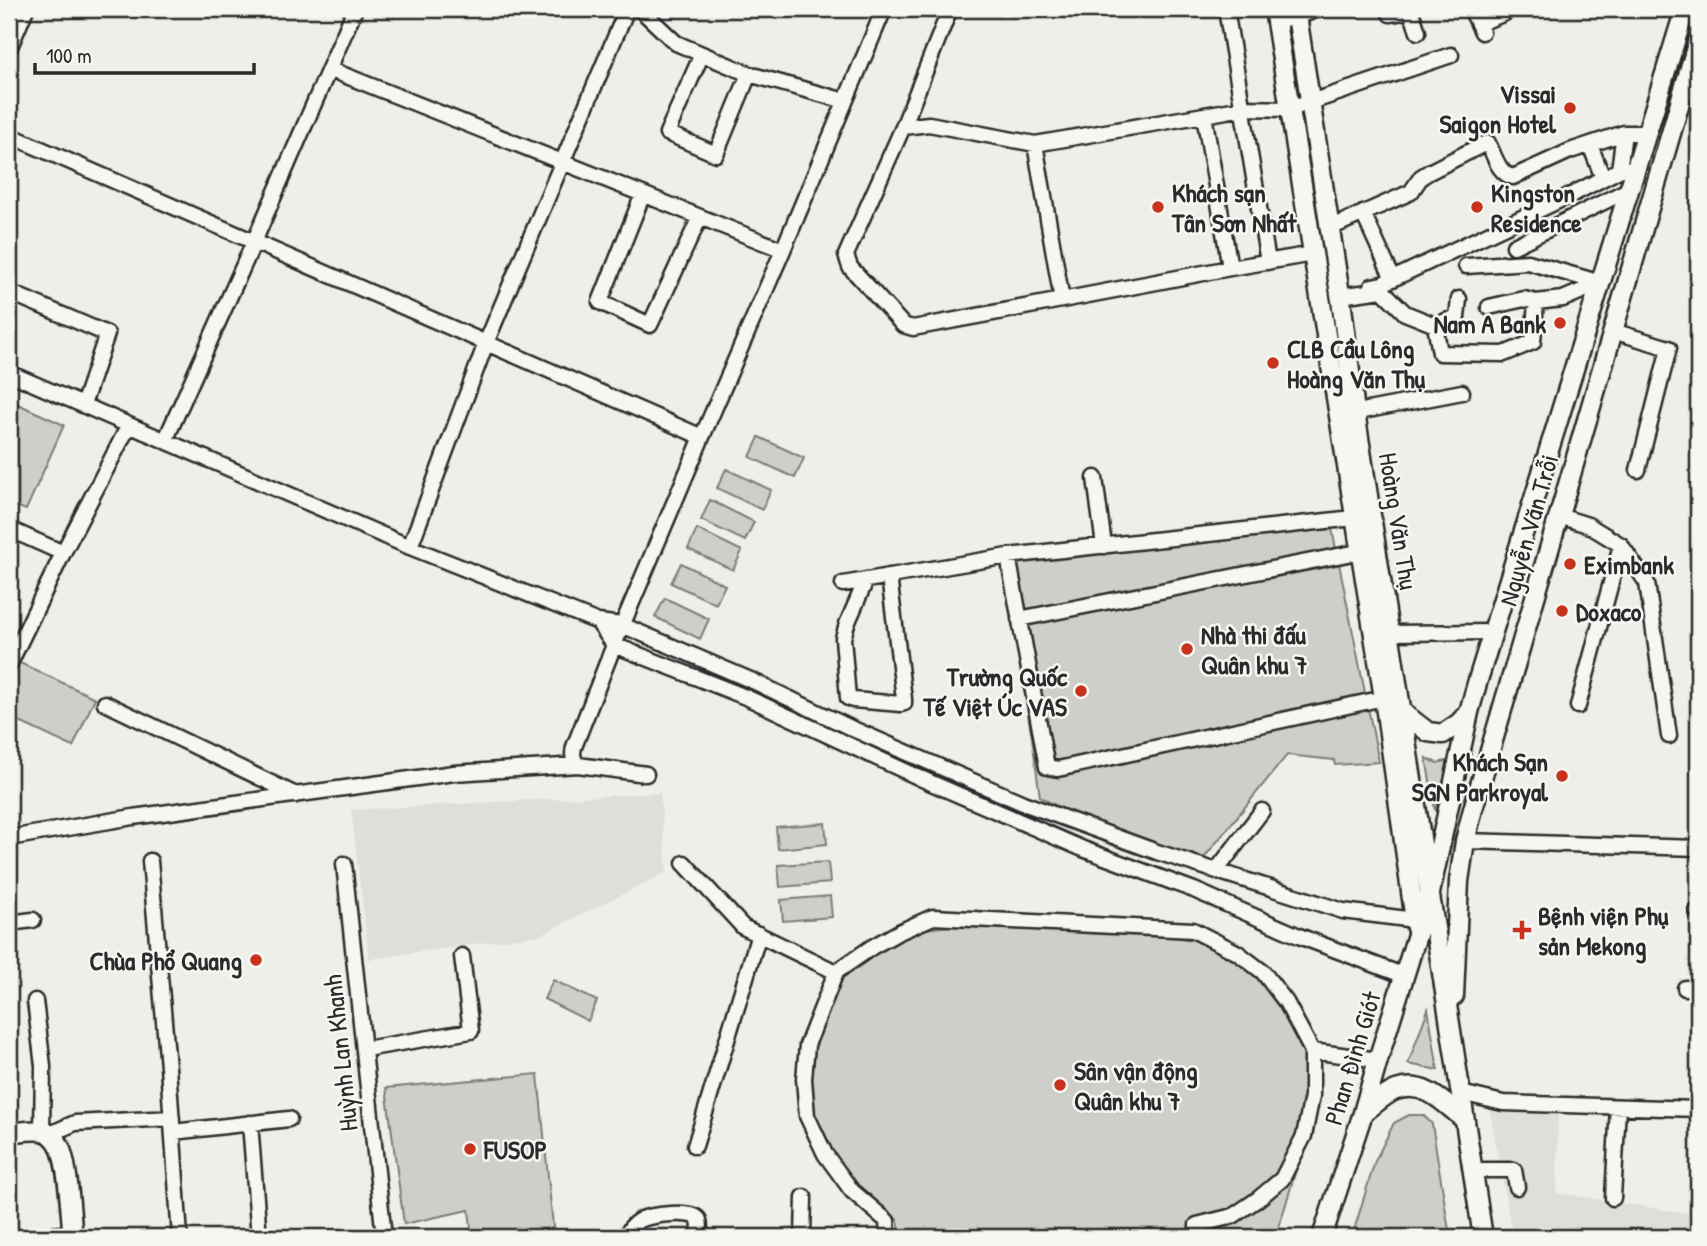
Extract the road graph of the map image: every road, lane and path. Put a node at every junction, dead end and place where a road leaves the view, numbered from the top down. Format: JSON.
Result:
{"nodes":[{"id":1,"x":26,"y":9,"type":"edge"},
{"id":2,"x":355,"y":9,"type":"edge"},
{"id":3,"x":627,"y":9,"type":"edge"},
{"id":4,"x":640,"y":9,"type":"edge"},
{"id":5,"x":884,"y":9,"type":"edge"},
{"id":6,"x":950,"y":9,"type":"edge"},
{"id":7,"x":1226,"y":9,"type":"edge"},
{"id":8,"x":1318,"y":9,"type":"edge"},
{"id":9,"x":1388,"y":9,"type":"edge"},
{"id":10,"x":1471,"y":9,"type":"edge"},
{"id":11,"x":1685,"y":9,"type":"edge"},
{"id":12,"x":1296,"y":13,"type":"edge"},
{"id":13,"x":1505,"y":13,"type":"dead end"},
{"id":14,"x":1275,"y":15,"type":"edge"},
{"id":15,"x":1418,"y":32,"type":"dead end"},
{"id":16,"x":1698,"y":41,"type":"edge"},
{"id":17,"x":9,"y":49,"type":"edge"},
{"id":18,"x":702,"y":54,"type":"junction"},
{"id":19,"x":1451,"y":55,"type":"dead end"},
{"id":20,"x":329,"y":69,"type":"junction"},
{"id":21,"x":749,"y":74,"type":"junction"},
{"id":22,"x":845,"y":102,"type":"junction"},
{"id":23,"x":1310,"y":103,"type":"junction"},
{"id":24,"x":1243,"y":108,"type":"junction"},
{"id":25,"x":1290,"y":109,"type":"junction"},
{"id":26,"x":1204,"y":115,"type":"junction"},
{"id":27,"x":903,"y":127,"type":"junction"},
{"id":28,"x":1624,"y":133,"type":"junction"},
{"id":29,"x":1647,"y":133,"type":"junction"},
{"id":30,"x":9,"y":135,"type":"edge"},
{"id":31,"x":1035,"y":145,"type":"junction"},
{"id":32,"x":1590,"y":145,"type":"junction"},
{"id":33,"x":562,"y":162,"type":"junction"},
{"id":34,"x":1637,"y":165,"type":"junction"},
{"id":35,"x":1619,"y":170,"type":"junction"},
{"id":36,"x":1604,"y":178,"type":"junction"},
{"id":37,"x":1630,"y":188,"type":"junction"},
{"id":38,"x":643,"y":194,"type":"junction"},
{"id":39,"x":1363,"y":213,"type":"junction"},
{"id":40,"x":701,"y":217,"type":"junction"},
{"id":41,"x":1330,"y":228,"type":"junction"},
{"id":42,"x":254,"y":242,"type":"junction"},
{"id":43,"x":1514,"y":246,"type":"dead end"},
{"id":44,"x":783,"y":250,"type":"junction"},
{"id":45,"x":1313,"y":254,"type":"junction"},
{"id":46,"x":1268,"y":262,"type":"junction"},
{"id":47,"x":1466,"y":266,"type":"dead end"},
{"id":48,"x":1230,"y":268,"type":"junction"},
{"id":49,"x":1393,"y":279,"type":"junction"},
{"id":50,"x":1601,"y":283,"type":"junction"},
{"id":51,"x":9,"y":292,"type":"edge"},
{"id":52,"x":1340,"y":295,"type":"junction"},
{"id":53,"x":1458,"y":299,"type":"dead end"},
{"id":54,"x":1062,"y":300,"type":"junction"},
{"id":55,"x":1536,"y":302,"type":"junction"},
{"id":56,"x":1489,"y":307,"type":"dead end"},
{"id":57,"x":1436,"y":325,"type":"junction"},
{"id":58,"x":1613,"y":331,"type":"junction"},
{"id":59,"x":486,"y":343,"type":"junction"},
{"id":60,"x":9,"y":373,"type":"edge"},
{"id":61,"x":1462,"y":393,"type":"dead end"},
{"id":62,"x":83,"y":405,"type":"junction"},
{"id":63,"x":1347,"y":414,"type":"junction"},
{"id":64,"x":129,"y":425,"type":"junction"},
{"id":65,"x":702,"y":437,"type":"junction"},
{"id":66,"x":165,"y":441,"type":"junction"},
{"id":67,"x":1638,"y":470,"type":"dead end"},
{"id":68,"x":1095,"y":478,"type":"dead end"},
{"id":69,"x":1532,"y":507,"type":"junction"},
{"id":70,"x":1559,"y":516,"type":"junction"},
{"id":71,"x":1363,"y":517,"type":"junction"},
{"id":72,"x":9,"y":529,"type":"edge"},
{"id":73,"x":1104,"y":545,"type":"junction"},
{"id":74,"x":1620,"y":545,"type":"junction"},
{"id":75,"x":410,"y":547,"type":"junction"},
{"id":76,"x":1369,"y":550,"type":"junction"},
{"id":77,"x":63,"y":553,"type":"junction"},
{"id":78,"x":1008,"y":556,"type":"junction"},
{"id":79,"x":889,"y":576,"type":"junction"},
{"id":80,"x":866,"y":580,"type":"junction"},
{"id":81,"x":843,"y":584,"type":"dead end"},
{"id":82,"x":1020,"y":619,"type":"junction"},
{"id":83,"x":598,"y":622,"type":"junction"},
{"id":84,"x":622,"y":625,"type":"junction"},
{"id":85,"x":1493,"y":632,"type":"junction"},
{"id":86,"x":1389,"y":633,"type":"junction"},
{"id":87,"x":614,"y":645,"type":"junction"},
{"id":88,"x":9,"y":665,"type":"edge"},
{"id":89,"x":1395,"y":702,"type":"junction"},
{"id":90,"x":105,"y":703,"type":"dead end"},
{"id":91,"x":1578,"y":706,"type":"dead end"},
{"id":92,"x":1469,"y":712,"type":"junction"},
{"id":93,"x":1669,"y":736,"type":"dead end"},
{"id":94,"x":578,"y":765,"type":"junction"},
{"id":95,"x":646,"y":774,"type":"dead end"},
{"id":96,"x":296,"y":795,"type":"junction"},
{"id":97,"x":1262,"y":811,"type":"dead end"},
{"id":98,"x":9,"y":838,"type":"edge"},
{"id":99,"x":1465,"y":841,"type":"junction"},
{"id":100,"x":1698,"y":848,"type":"edge"},
{"id":101,"x":149,"y":860,"type":"dead end"},
{"id":102,"x":684,"y":863,"type":"dead end"},
{"id":103,"x":344,"y":864,"type":"dead end"},
{"id":104,"x":1216,"y":871,"type":"junction"},
{"id":105,"x":1430,"y":893,"type":"junction"},
{"id":106,"x":33,"y":920,"type":"dead end"},
{"id":107,"x":9,"y":923,"type":"edge"},
{"id":108,"x":1416,"y":927,"type":"junction"},
{"id":109,"x":759,"y":934,"type":"junction"},
{"id":110,"x":462,"y":956,"type":"dead end"},
{"id":111,"x":836,"y":972,"type":"junction"},
{"id":112,"x":1405,"y":976,"type":"junction"},
{"id":113,"x":36,"y":1001,"type":"dead end"},
{"id":114,"x":1453,"y":1042,"type":"junction"},
{"id":115,"x":365,"y":1049,"type":"junction"},
{"id":116,"x":1312,"y":1051,"type":"junction"},
{"id":117,"x":1378,"y":1060,"type":"junction"},
{"id":118,"x":1461,"y":1093,"type":"junction"},
{"id":119,"x":1618,"y":1107,"type":"junction"},
{"id":120,"x":1698,"y":1110,"type":"edge"},
{"id":121,"x":1363,"y":1113,"type":"junction"},
{"id":122,"x":289,"y":1119,"type":"dead end"},
{"id":123,"x":1465,"y":1120,"type":"junction"},
{"id":124,"x":250,"y":1123,"type":"junction"},
{"id":125,"x":172,"y":1125,"type":"junction"},
{"id":126,"x":9,"y":1132,"type":"edge"},
{"id":127,"x":46,"y":1132,"type":"junction"},
{"id":128,"x":695,"y":1146,"type":"dead end"},
{"id":129,"x":1472,"y":1170,"type":"junction"},
{"id":130,"x":1517,"y":1187,"type":"dead end"},
{"id":131,"x":804,"y":1197,"type":"dead end"},
{"id":132,"x":1613,"y":1198,"type":"dead end"},
{"id":133,"x":72,"y":1235,"type":"edge"},
{"id":134,"x":32,"y":1237,"type":"edge"},
{"id":135,"x":180,"y":1237,"type":"edge"},
{"id":136,"x":259,"y":1237,"type":"edge"},
{"id":137,"x":384,"y":1237,"type":"edge"},
{"id":138,"x":626,"y":1237,"type":"edge"},
{"id":139,"x":699,"y":1237,"type":"edge"},
{"id":140,"x":803,"y":1237,"type":"edge"},
{"id":141,"x":888,"y":1237,"type":"edge"},
{"id":142,"x":1197,"y":1237,"type":"edge"},
{"id":143,"x":1322,"y":1237,"type":"edge"},
{"id":144,"x":1483,"y":1237,"type":"edge"}],
"edges":[{"from":1,"to":17,"type":"street"},
{"from":2,"to":20,"type":"street"},
{"from":3,"to":33,"type":"street"},
{"from":4,"to":18,"type":"street"},
{"from":5,"to":22,"type":"street"},
{"from":6,"to":27,"type":"street"},
{"from":7,"to":24,"type":"street"},
{"from":8,"to":12,"type":"street"},
{"from":9,"to":15,"type":"street"},
{"from":10,"to":13,"type":"street"},
{"from":11,"to":29,"type":"main road","name":"Nguyễn Văn Trỗi"},
{"from":12,"to":14,"type":"street"},
{"from":12,"to":23,"type":"main road","name":"Hoàng Văn Thụ"},
{"from":14,"to":25,"type":"main road","name":"Hoàng Văn Thụ"},
{"from":16,"to":58,"type":"main road","name":"Nguyễn Văn Trỗi"},
{"from":18,"to":21,"type":"street"},
{"from":18,"to":21,"type":"street"},
{"from":19,"to":23,"type":"street"},
{"from":20,"to":33,"type":"street"},
{"from":20,"to":42,"type":"street"},
{"from":21,"to":22,"type":"street"},
{"from":22,"to":44,"type":"street"},
{"from":23,"to":25,"type":"street"},
{"from":23,"to":41,"type":"main road","name":"Hoàng Văn Thụ"},
{"from":24,"to":25,"type":"street"},
{"from":24,"to":26,"type":"street"},
{"from":24,"to":46,"type":"street"},
{"from":25,"to":45,"type":"main road","name":"Hoàng Văn Thụ"},
{"from":26,"to":31,"type":"street"},
{"from":26,"to":48,"type":"street"},
{"from":27,"to":31,"type":"street"},
{"from":27,"to":54,"type":"street"},
{"from":28,"to":29,"type":"street"},
{"from":28,"to":32,"type":"street"},
{"from":28,"to":35,"type":"street"},
{"from":29,"to":34,"type":"main road","name":"Nguyễn Văn Trỗi"},
{"from":30,"to":42,"type":"street"},
{"from":31,"to":54,"type":"street"},
{"from":32,"to":36,"type":"street"},
{"from":32,"to":39,"type":"street"},
{"from":33,"to":38,"type":"street"},
{"from":33,"to":59,"type":"street"},
{"from":34,"to":35,"type":"street"},
{"from":34,"to":37,"type":"main road","name":"Nguyễn Văn Trỗi"},
{"from":35,"to":36,"type":"street"},
{"from":36,"to":49,"type":"street"},
{"from":37,"to":43,"type":"street"},
{"from":37,"to":50,"type":"main road","name":"Nguyễn Văn Trỗi"},
{"from":38,"to":40,"type":"street"},
{"from":38,"to":40,"type":"street"},
{"from":39,"to":41,"type":"street"},
{"from":39,"to":49,"type":"street"},
{"from":40,"to":44,"type":"street"},
{"from":41,"to":52,"type":"main road","name":"Hoàng Văn Thụ"},
{"from":42,"to":59,"type":"street"},
{"from":42,"to":66,"type":"street"},
{"from":44,"to":65,"type":"street"},
{"from":45,"to":46,"type":"street"},
{"from":45,"to":63,"type":"main road","name":"Hoàng Văn Thụ"},
{"from":46,"to":48,"type":"street"},
{"from":47,"to":50,"type":"street"},
{"from":48,"to":54,"type":"street"},
{"from":49,"to":52,"type":"street"},
{"from":50,"to":55,"type":"street"},
{"from":50,"to":69,"type":"main road","name":"Nguyễn Văn Trỗi"},
{"from":51,"to":62,"type":"street"},
{"from":52,"to":57,"type":"street"},
{"from":52,"to":63,"type":"main road","name":"Hoàng Văn Thụ"},
{"from":53,"to":57,"type":"street"},
{"from":55,"to":56,"type":"street"},
{"from":55,"to":57,"type":"street"},
{"from":58,"to":67,"type":"street"},
{"from":58,"to":70,"type":"main road","name":"Nguyễn Văn Trỗi"},
{"from":59,"to":65,"type":"street"},
{"from":59,"to":75,"type":"street"},
{"from":60,"to":62,"type":"street"},
{"from":61,"to":63,"type":"street"},
{"from":62,"to":64,"type":"street"},
{"from":63,"to":71,"type":"main road","name":"Hoàng Văn Thụ"},
{"from":64,"to":66,"type":"street"},
{"from":64,"to":77,"type":"street"},
{"from":65,"to":84,"type":"street"},
{"from":66,"to":75,"type":"street"},
{"from":68,"to":73,"type":"street"},
{"from":69,"to":70,"type":"main road"},
{"from":69,"to":85,"type":"main road","name":"Nguyễn Văn Trỗi"},
{"from":70,"to":74,"type":"street"},
{"from":70,"to":99,"type":"main road","name":"Nguyễn Văn Trỗi"},
{"from":71,"to":73,"type":"street"},
{"from":71,"to":76,"type":"main road","name":"Hoàng Văn Thụ"},
{"from":72,"to":77,"type":"street"},
{"from":73,"to":78,"type":"street"},
{"from":74,"to":91,"type":"street"},
{"from":74,"to":93,"type":"street"},
{"from":75,"to":83,"type":"street"},
{"from":76,"to":82,"type":"street"},
{"from":76,"to":86,"type":"main road","name":"Hoàng Văn Thụ"},
{"from":76,"to":89,"type":"main road","name":"Hoàng Văn Thụ"},
{"from":77,"to":88,"type":"street"},
{"from":78,"to":79,"type":"street"},
{"from":78,"to":82,"type":"street"},
{"from":79,"to":80,"type":"street"},
{"from":79,"to":80,"type":"street"},
{"from":80,"to":81,"type":"street"},
{"from":82,"to":89,"type":"street"},
{"from":83,"to":84,"type":"street"},
{"from":83,"to":87,"type":"street"},
{"from":84,"to":87,"type":"street"},
{"from":84,"to":104,"type":"street"},
{"from":85,"to":86,"type":"street"},
{"from":85,"to":92,"type":"main road","name":"Nguyễn Văn Trỗi"},
{"from":86,"to":89,"type":"main road","name":"Hoàng Văn Thụ"},
{"from":87,"to":94,"type":"street"},
{"from":87,"to":112,"type":"street"},
{"from":89,"to":92,"type":"main road"},
{"from":89,"to":105,"type":"main road","name":"Hoàng Văn Thụ"},
{"from":89,"to":108,"type":"main road","name":"Hoàng Văn Thụ"},
{"from":90,"to":96,"type":"street"},
{"from":92,"to":105,"type":"main road","name":"Nguyễn Văn Trỗi"},
{"from":94,"to":95,"type":"street"},
{"from":94,"to":96,"type":"street"},
{"from":96,"to":98,"type":"street"},
{"from":97,"to":104,"type":"street"},
{"from":99,"to":100,"type":"street"},
{"from":99,"to":114,"type":"main road","name":"Nguyễn Văn Trỗi"},
{"from":101,"to":125,"type":"street"},
{"from":102,"to":109,"type":"street"},
{"from":103,"to":115,"type":"street","name":"Huỳnh Lan Khanh"},
{"from":104,"to":108,"type":"street"},
{"from":105,"to":108,"type":"main road","name":"Phan Đình Giót"},
{"from":105,"to":114,"type":"main road","name":"Hoàng Văn Thụ"},
{"from":106,"to":107,"type":"street"},
{"from":108,"to":112,"type":"main road","name":"Phan Đình Giót"},
{"from":109,"to":111,"type":"street"},
{"from":109,"to":128,"type":"street"},
{"from":110,"to":115,"type":"street"},
{"from":111,"to":116,"type":"street"},
{"from":111,"to":141,"type":"street"},
{"from":112,"to":117,"type":"main road","name":"Phan Đình Giót"},
{"from":113,"to":127,"type":"street"},
{"from":114,"to":118,"type":"main road"},
{"from":115,"to":137,"type":"street","name":"Huỳnh Lan Khanh"},
{"from":116,"to":117,"type":"street"},
{"from":116,"to":142,"type":"street"},
{"from":117,"to":121,"type":"main road","name":"Phan Đình Giót"},
{"from":118,"to":119,"type":"street"},
{"from":118,"to":123,"type":"main road"},
{"from":119,"to":120,"type":"street"},
{"from":119,"to":132,"type":"street"},
{"from":121,"to":123,"type":"main road"},
{"from":121,"to":143,"type":"main road","name":"Phan Đình Giót"},
{"from":122,"to":124,"type":"street"},
{"from":123,"to":129,"type":"main road"},
{"from":124,"to":125,"type":"street"},
{"from":124,"to":136,"type":"street"},
{"from":125,"to":127,"type":"street"},
{"from":125,"to":135,"type":"street"},
{"from":126,"to":127,"type":"main road"},
{"from":127,"to":133,"type":"main road"},
{"from":129,"to":130,"type":"street"},
{"from":129,"to":144,"type":"main road"},
{"from":131,"to":140,"type":"street"},
{"from":133,"to":134,"type":"street"},
{"from":138,"to":139,"type":"street"}]}
